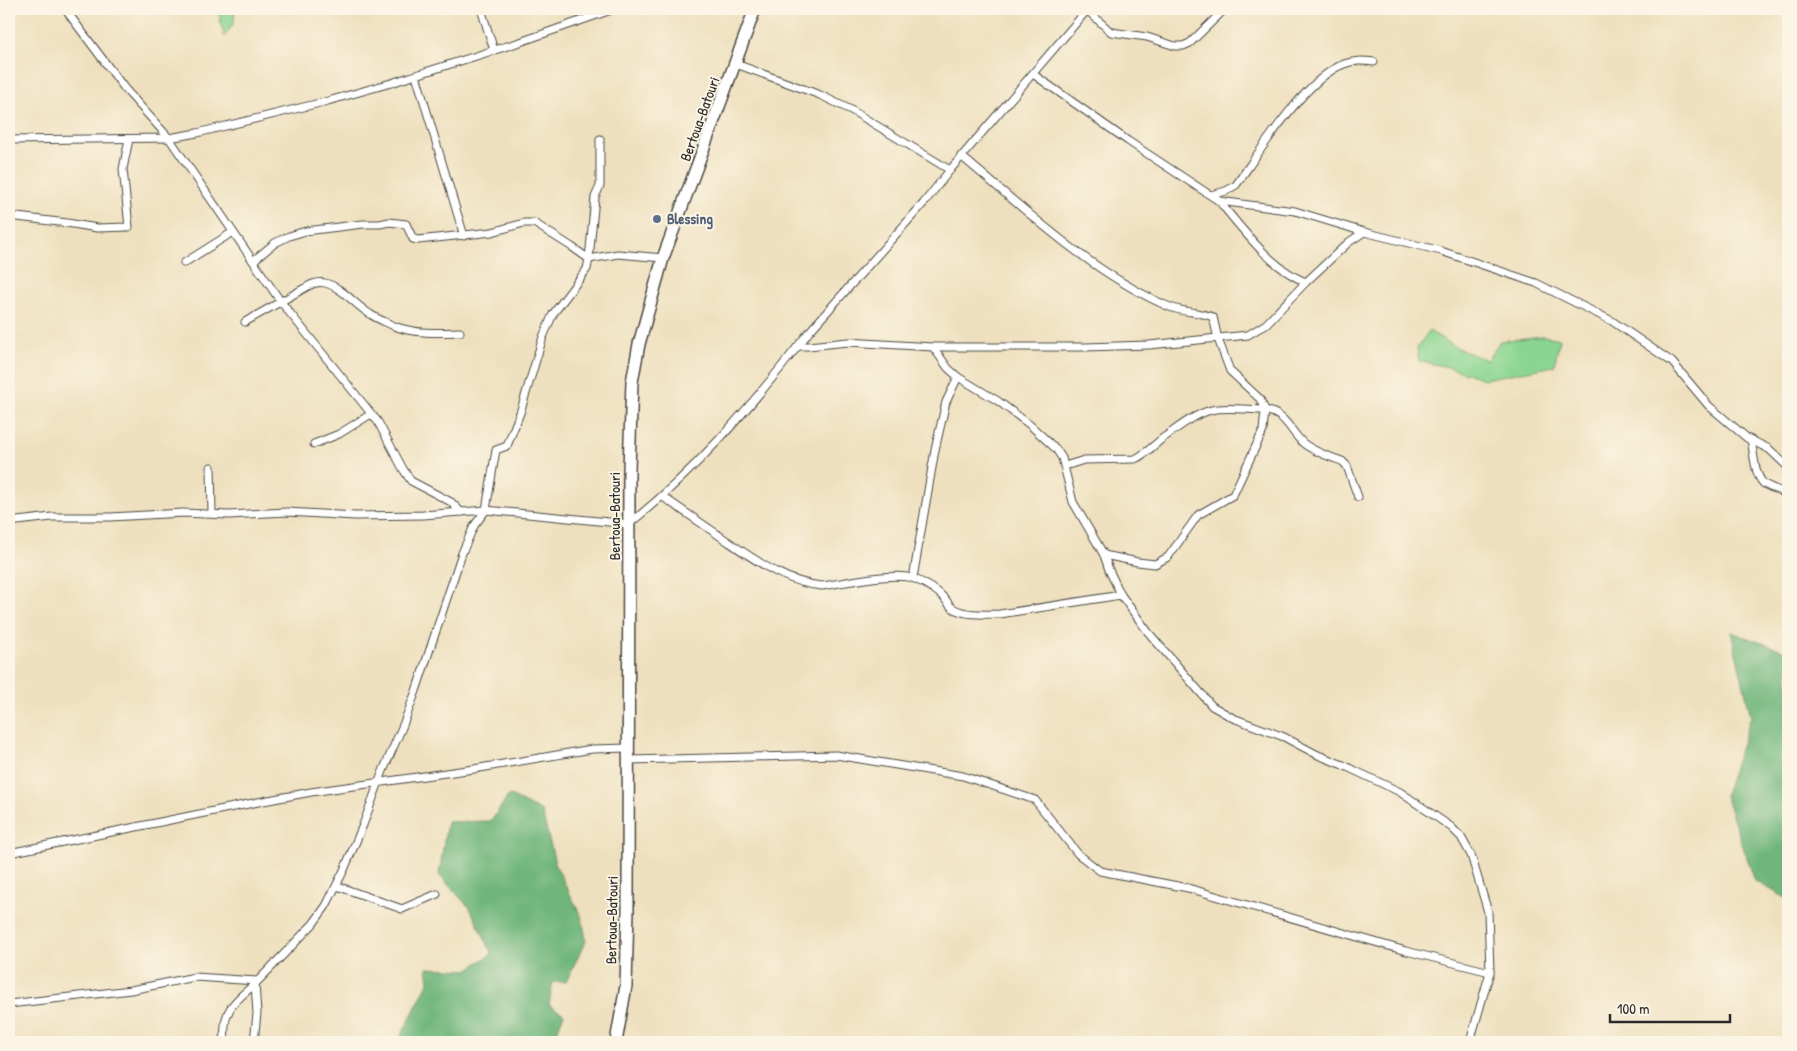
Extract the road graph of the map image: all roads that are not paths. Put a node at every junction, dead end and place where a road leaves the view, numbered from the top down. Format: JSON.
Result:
{"nodes":[{"id":1,"x":65,"y":9,"type":"edge"},
{"id":2,"x":481,"y":9,"type":"edge"},
{"id":3,"x":614,"y":9,"type":"edge"},
{"id":4,"x":755,"y":9,"type":"edge"},
{"id":5,"x":1087,"y":9,"type":"edge"},
{"id":6,"x":1225,"y":9,"type":"edge"},
{"id":7,"x":494,"y":50,"type":"junction"},
{"id":8,"x":1374,"y":62,"type":"dead end"},
{"id":9,"x":736,"y":64,"type":"junction"},
{"id":10,"x":1033,"y":74,"type":"junction"},
{"id":11,"x":416,"y":75,"type":"junction"},
{"id":12,"x":169,"y":138,"type":"junction"},
{"id":13,"x":129,"y":139,"type":"junction"},
{"id":14,"x":600,"y":139,"type":"dead end"},
{"id":15,"x":9,"y":140,"type":"edge"},
{"id":16,"x":961,"y":156,"type":"junction"},
{"id":17,"x":950,"y":170,"type":"junction"},
{"id":18,"x":1212,"y":196,"type":"junction"},
{"id":19,"x":1219,"y":201,"type":"junction"},
{"id":20,"x":9,"y":216,"type":"edge"},
{"id":21,"x":233,"y":232,"type":"junction"},
{"id":22,"x":1364,"y":232,"type":"junction"},
{"id":23,"x":464,"y":236,"type":"junction"},
{"id":24,"x":663,"y":258,"type":"junction"},
{"id":25,"x":589,"y":259,"type":"junction"},
{"id":26,"x":253,"y":260,"type":"junction"},
{"id":27,"x":184,"y":263,"type":"dead end"},
{"id":28,"x":1306,"y":282,"type":"junction"},
{"id":29,"x":281,"y":302,"type":"junction"},
{"id":30,"x":245,"y":322,"type":"dead end"},
{"id":31,"x":460,"y":332,"type":"dead end"},
{"id":32,"x":1218,"y":339,"type":"junction"},
{"id":33,"x":798,"y":346,"type":"junction"},
{"id":34,"x":933,"y":347,"type":"junction"},
{"id":35,"x":958,"y":377,"type":"junction"},
{"id":36,"x":1266,"y":410,"type":"junction"},
{"id":37,"x":371,"y":414,"type":"junction"},
{"id":38,"x":1751,"y":440,"type":"junction"},
{"id":39,"x":314,"y":444,"type":"dead end"},
{"id":40,"x":1064,"y":466,"type":"junction"},
{"id":41,"x":211,"y":467,"type":"dead end"},
{"id":42,"x":1788,"y":467,"type":"edge"},
{"id":43,"x":1788,"y":495,"type":"edge"},
{"id":44,"x":663,"y":497,"type":"junction"},
{"id":45,"x":1358,"y":497,"type":"dead end"},
{"id":46,"x":486,"y":510,"type":"junction"},
{"id":47,"x":461,"y":512,"type":"junction"},
{"id":48,"x":212,"y":514,"type":"junction"},
{"id":49,"x":9,"y":522,"type":"edge"},
{"id":50,"x":630,"y":524,"type":"junction"},
{"id":51,"x":1104,"y":555,"type":"junction"},
{"id":52,"x":913,"y":578,"type":"junction"},
{"id":53,"x":1121,"y":595,"type":"junction"},
{"id":54,"x":629,"y":754,"type":"junction"},
{"id":55,"x":378,"y":783,"type":"junction"},
{"id":56,"x":9,"y":854,"type":"edge"},
{"id":57,"x":337,"y":886,"type":"junction"},
{"id":58,"x":437,"y":894,"type":"dead end"},
{"id":59,"x":1490,"y":972,"type":"junction"},
{"id":60,"x":256,"y":983,"type":"junction"},
{"id":61,"x":9,"y":1004,"type":"edge"},
{"id":62,"x":225,"y":1042,"type":"edge"},
{"id":63,"x":254,"y":1042,"type":"edge"},
{"id":64,"x":616,"y":1042,"type":"edge"},
{"id":65,"x":1470,"y":1042,"type":"edge"}],
"edges":[{"from":1,"to":12,"type":"street"},
{"from":2,"to":7,"type":"street"},
{"from":3,"to":7,"type":"street"},
{"from":4,"to":9,"type":"highway","name":"Bertoua-Batouri"},
{"from":5,"to":6,"type":"street"},
{"from":5,"to":10,"type":"street"},
{"from":7,"to":11,"type":"street"},
{"from":8,"to":18,"type":"street"},
{"from":9,"to":17,"type":"street"},
{"from":9,"to":24,"type":"highway","name":"Bertoua-Batouri"},
{"from":10,"to":16,"type":"street"},
{"from":10,"to":18,"type":"street"},
{"from":11,"to":12,"type":"street"},
{"from":11,"to":23,"type":"street"},
{"from":12,"to":13,"type":"street"},
{"from":12,"to":21,"type":"street"},
{"from":13,"to":15,"type":"street"},
{"from":13,"to":20,"type":"street"},
{"from":14,"to":25,"type":"street"},
{"from":16,"to":17,"type":"street"},
{"from":16,"to":32,"type":"street"},
{"from":17,"to":33,"type":"street"},
{"from":18,"to":19,"type":"street"},
{"from":19,"to":22,"type":"street"},
{"from":19,"to":28,"type":"street"},
{"from":21,"to":26,"type":"street"},
{"from":21,"to":27,"type":"street"},
{"from":22,"to":28,"type":"street"},
{"from":22,"to":38,"type":"street"},
{"from":23,"to":25,"type":"street"},
{"from":23,"to":26,"type":"street"},
{"from":24,"to":25,"type":"street"},
{"from":24,"to":50,"type":"highway","name":"Bertoua-Batouri"},
{"from":25,"to":46,"type":"street"},
{"from":26,"to":29,"type":"street"},
{"from":28,"to":32,"type":"street"},
{"from":29,"to":30,"type":"street"},
{"from":29,"to":31,"type":"street"},
{"from":29,"to":37,"type":"street"},
{"from":32,"to":34,"type":"street"},
{"from":32,"to":36,"type":"street"},
{"from":33,"to":34,"type":"street"},
{"from":33,"to":44,"type":"street"},
{"from":34,"to":35,"type":"street"},
{"from":35,"to":40,"type":"street"},
{"from":35,"to":52,"type":"street"},
{"from":36,"to":40,"type":"street"},
{"from":36,"to":45,"type":"street"},
{"from":36,"to":51,"type":"street"},
{"from":37,"to":39,"type":"street"},
{"from":37,"to":47,"type":"street"},
{"from":38,"to":42,"type":"street"},
{"from":38,"to":43,"type":"street"},
{"from":40,"to":51,"type":"street"},
{"from":41,"to":48,"type":"street"},
{"from":44,"to":50,"type":"street"},
{"from":44,"to":52,"type":"street"},
{"from":46,"to":47,"type":"street"},
{"from":46,"to":50,"type":"street"},
{"from":46,"to":55,"type":"street"},
{"from":47,"to":48,"type":"street"},
{"from":48,"to":49,"type":"street"},
{"from":50,"to":54,"type":"highway","name":"Bertoua-Batouri"},
{"from":51,"to":53,"type":"street"},
{"from":52,"to":53,"type":"street"},
{"from":53,"to":59,"type":"street"},
{"from":54,"to":55,"type":"street"},
{"from":54,"to":59,"type":"street"},
{"from":54,"to":64,"type":"highway","name":"Bertoua-Batouri"},
{"from":55,"to":56,"type":"street"},
{"from":55,"to":57,"type":"street"},
{"from":57,"to":58,"type":"street"},
{"from":57,"to":60,"type":"street"},
{"from":59,"to":65,"type":"street"},
{"from":60,"to":61,"type":"street"},
{"from":60,"to":62,"type":"street"},
{"from":60,"to":63,"type":"street"}]}
